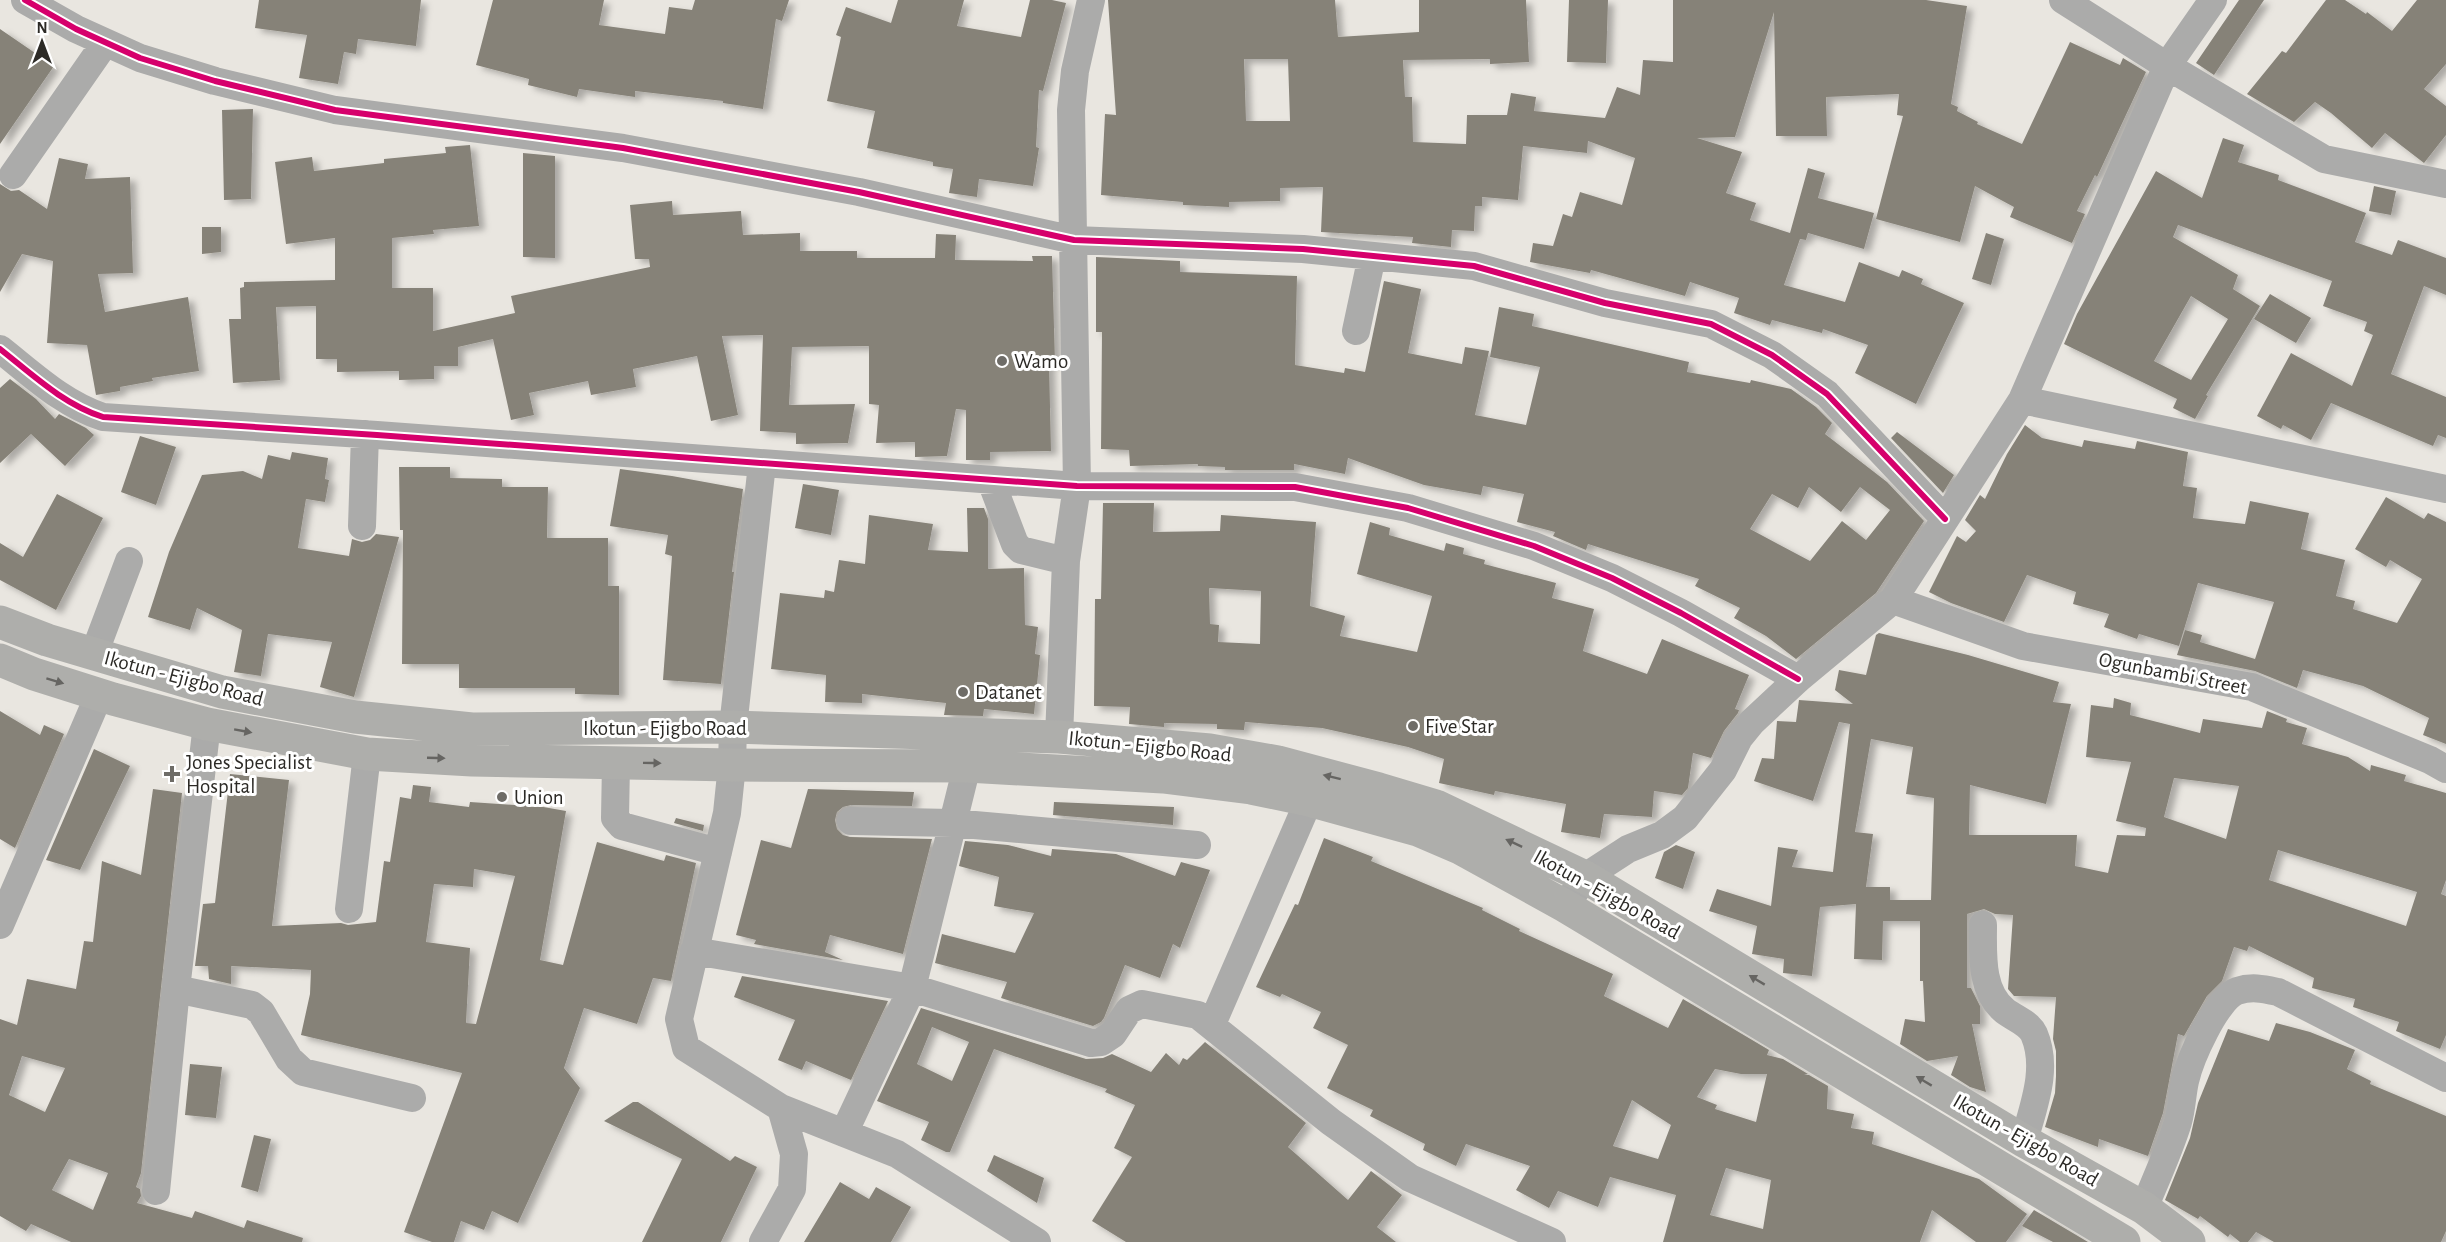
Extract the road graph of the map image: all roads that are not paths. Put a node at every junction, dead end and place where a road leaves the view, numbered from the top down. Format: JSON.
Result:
{"nodes":[{"id":1,"x":25,"y":0,"type":"edge"},
{"id":2,"x":1091,"y":0,"type":"edge"},
{"id":3,"x":2063,"y":0,"type":"edge"},
{"id":4,"x":2213,"y":0,"type":"edge"},
{"id":5,"x":105,"y":43,"type":"junction"},
{"id":6,"x":2167,"y":66,"type":"junction"},
{"id":7,"x":13,"y":175,"type":"dead end"},
{"id":8,"x":2446,"y":184,"type":"edge"},
{"id":9,"x":1074,"y":240,"type":"junction"},
{"id":10,"x":1372,"y":256,"type":"junction"},
{"id":11,"x":1356,"y":331,"type":"dead end"},
{"id":12,"x":0,"y":349,"type":"edge"},
{"id":13,"x":2022,"y":400,"type":"junction"},
{"id":14,"x":366,"y":434,"type":"junction"},
{"id":15,"x":762,"y":464,"type":"junction"},
{"id":16,"x":992,"y":481,"type":"junction"},
{"id":17,"x":1077,"y":486,"type":"junction"},
{"id":18,"x":2446,"y":489,"type":"edge"},
{"id":19,"x":1945,"y":519,"type":"junction"},
{"id":20,"x":362,"y":526,"type":"dead end"},
{"id":21,"x":129,"y":561,"type":"dead end"},
{"id":22,"x":1066,"y":561,"type":"junction"},
{"id":23,"x":1893,"y":600,"type":"junction"},
{"id":24,"x":0,"y":622,"type":"edge"},
{"id":25,"x":94,"y":654,"type":"junction"},
{"id":26,"x":0,"y":660,"type":"edge"},
{"id":27,"x":1798,"y":679,"type":"junction"},
{"id":28,"x":99,"y":695,"type":"junction"},
{"id":29,"x":207,"y":724,"type":"junction"},
{"id":30,"x":732,"y":727,"type":"junction"},
{"id":31,"x":1059,"y":737,"type":"junction"},
{"id":32,"x":367,"y":754,"type":"junction"},
{"id":33,"x":616,"y":763,"type":"junction"},
{"id":34,"x":732,"y":765,"type":"junction"},
{"id":35,"x":967,"y":766,"type":"junction"},
{"id":36,"x":2446,"y":769,"type":"edge"},
{"id":37,"x":1309,"y":800,"type":"junction"},
{"id":38,"x":851,"y":821,"type":"dead end"},
{"id":39,"x":952,"y":823,"type":"junction"},
{"id":40,"x":1197,"y":845,"type":"dead end"},
{"id":41,"x":718,"y":852,"type":"junction"},
{"id":42,"x":1585,"y":877,"type":"junction"},
{"id":43,"x":1565,"y":906,"type":"junction"},
{"id":44,"x":349,"y":909,"type":"dead end"},
{"id":45,"x":0,"y":925,"type":"edge"},
{"id":46,"x":1983,"y":925,"type":"dead end"},
{"id":47,"x":694,"y":951,"type":"junction"},
{"id":48,"x":912,"y":988,"type":"junction"},
{"id":49,"x":176,"y":989,"type":"junction"},
{"id":50,"x":1212,"y":1024,"type":"junction"},
{"id":51,"x":2446,"y":1078,"type":"edge"},
{"id":52,"x":411,"y":1098,"type":"dead end"},
{"id":53,"x":781,"y":1108,"type":"junction"},
{"id":54,"x":844,"y":1133,"type":"junction"},
{"id":55,"x":2024,"y":1141,"type":"junction"},
{"id":56,"x":156,"y":1191,"type":"dead end"},
{"id":57,"x":2144,"y":1208,"type":"junction"},
{"id":58,"x":763,"y":1242,"type":"edge"},
{"id":59,"x":1037,"y":1242,"type":"edge"},
{"id":60,"x":1552,"y":1242,"type":"edge"},
{"id":61,"x":2124,"y":1242,"type":"edge"},
{"id":62,"x":2189,"y":1242,"type":"edge"}],
"edges":[{"from":1,"to":5,"type":"street"},
{"from":2,"to":9,"type":"street"},
{"from":3,"to":6,"type":"street"},
{"from":4,"to":6,"type":"street"},
{"from":5,"to":7,"type":"street"},
{"from":5,"to":9,"type":"street"},
{"from":6,"to":8,"type":"street"},
{"from":6,"to":13,"type":"street"},
{"from":9,"to":10,"type":"street"},
{"from":9,"to":17,"type":"street"},
{"from":10,"to":11,"type":"street"},
{"from":10,"to":19,"type":"street"},
{"from":12,"to":14,"type":"street"},
{"from":13,"to":18,"type":"street"},
{"from":13,"to":19,"type":"street"},
{"from":14,"to":15,"type":"street"},
{"from":14,"to":20,"type":"street"},
{"from":15,"to":16,"type":"street"},
{"from":15,"to":30,"type":"street"},
{"from":16,"to":17,"type":"street"},
{"from":16,"to":22,"type":"street"},
{"from":17,"to":22,"type":"street"},
{"from":17,"to":27,"type":"street"},
{"from":19,"to":23,"type":"street"},
{"from":21,"to":25,"type":"street"},
{"from":22,"to":31,"type":"street"},
{"from":23,"to":27,"type":"street"},
{"from":23,"to":36,"type":"street","name":"Ogunbambi Street"},
{"from":24,"to":25,"type":"main road","name":"Ikotun - Ejigbo Road"},
{"from":25,"to":30,"type":"main road","name":"Ikotun - Ejigbo Road"},
{"from":26,"to":28,"type":"main road","name":"Ikotun - Ejigbo Road","one_way":true},
{"from":27,"to":42,"type":"street"},
{"from":28,"to":29,"type":"main road","name":"Ikotun - Ejigbo Road"},
{"from":28,"to":45,"type":"street"},
{"from":29,"to":32,"type":"main road","name":"Ikotun - Ejigbo Road","one_way":true},
{"from":29,"to":49,"type":"street"},
{"from":30,"to":31,"type":"main road","name":"Ikotun - Ejigbo Road"},
{"from":30,"to":34,"type":"street"},
{"from":42,"to":31,"type":"main road","name":"Ikotun - Ejigbo Road","one_way":true},
{"from":32,"to":33,"type":"main road","name":"Ikotun - Ejigbo Road","one_way":true},
{"from":32,"to":44,"type":"street"},
{"from":33,"to":34,"type":"main road","name":"Ikotun - Ejigbo Road","one_way":true},
{"from":33,"to":41,"type":"street"},
{"from":34,"to":35,"type":"main road","name":"Ikotun - Ejigbo Road"},
{"from":34,"to":41,"type":"street"},
{"from":35,"to":37,"type":"main road","name":"Ikotun - Ejigbo Road"},
{"from":35,"to":39,"type":"street"},
{"from":37,"to":43,"type":"main road","name":"Ikotun - Ejigbo Road"},
{"from":37,"to":50,"type":"street"},
{"from":38,"to":39,"type":"street"},
{"from":39,"to":40,"type":"street"},
{"from":39,"to":48,"type":"street"},
{"from":41,"to":47,"type":"street"},
{"from":42,"to":43,"type":"street"},
{"from":55,"to":42,"type":"main road","name":"Ikotun - Ejigbo Road","one_way":true},
{"from":43,"to":61,"type":"main road","name":"Ikotun - Ejigbo Road"},
{"from":46,"to":55,"type":"street"},
{"from":47,"to":48,"type":"street"},
{"from":47,"to":53,"type":"street"},
{"from":48,"to":50,"type":"street"},
{"from":48,"to":54,"type":"street"},
{"from":49,"to":52,"type":"street"},
{"from":49,"to":56,"type":"street"},
{"from":50,"to":60,"type":"street"},
{"from":51,"to":57,"type":"street"},
{"from":53,"to":54,"type":"street"},
{"from":53,"to":58,"type":"street"},
{"from":54,"to":59,"type":"street"},
{"from":55,"to":57,"type":"main road","name":"Ikotun - Ejigbo Road"},
{"from":57,"to":62,"type":"main road","name":"Ikotun - Ejigbo Road"}]}
